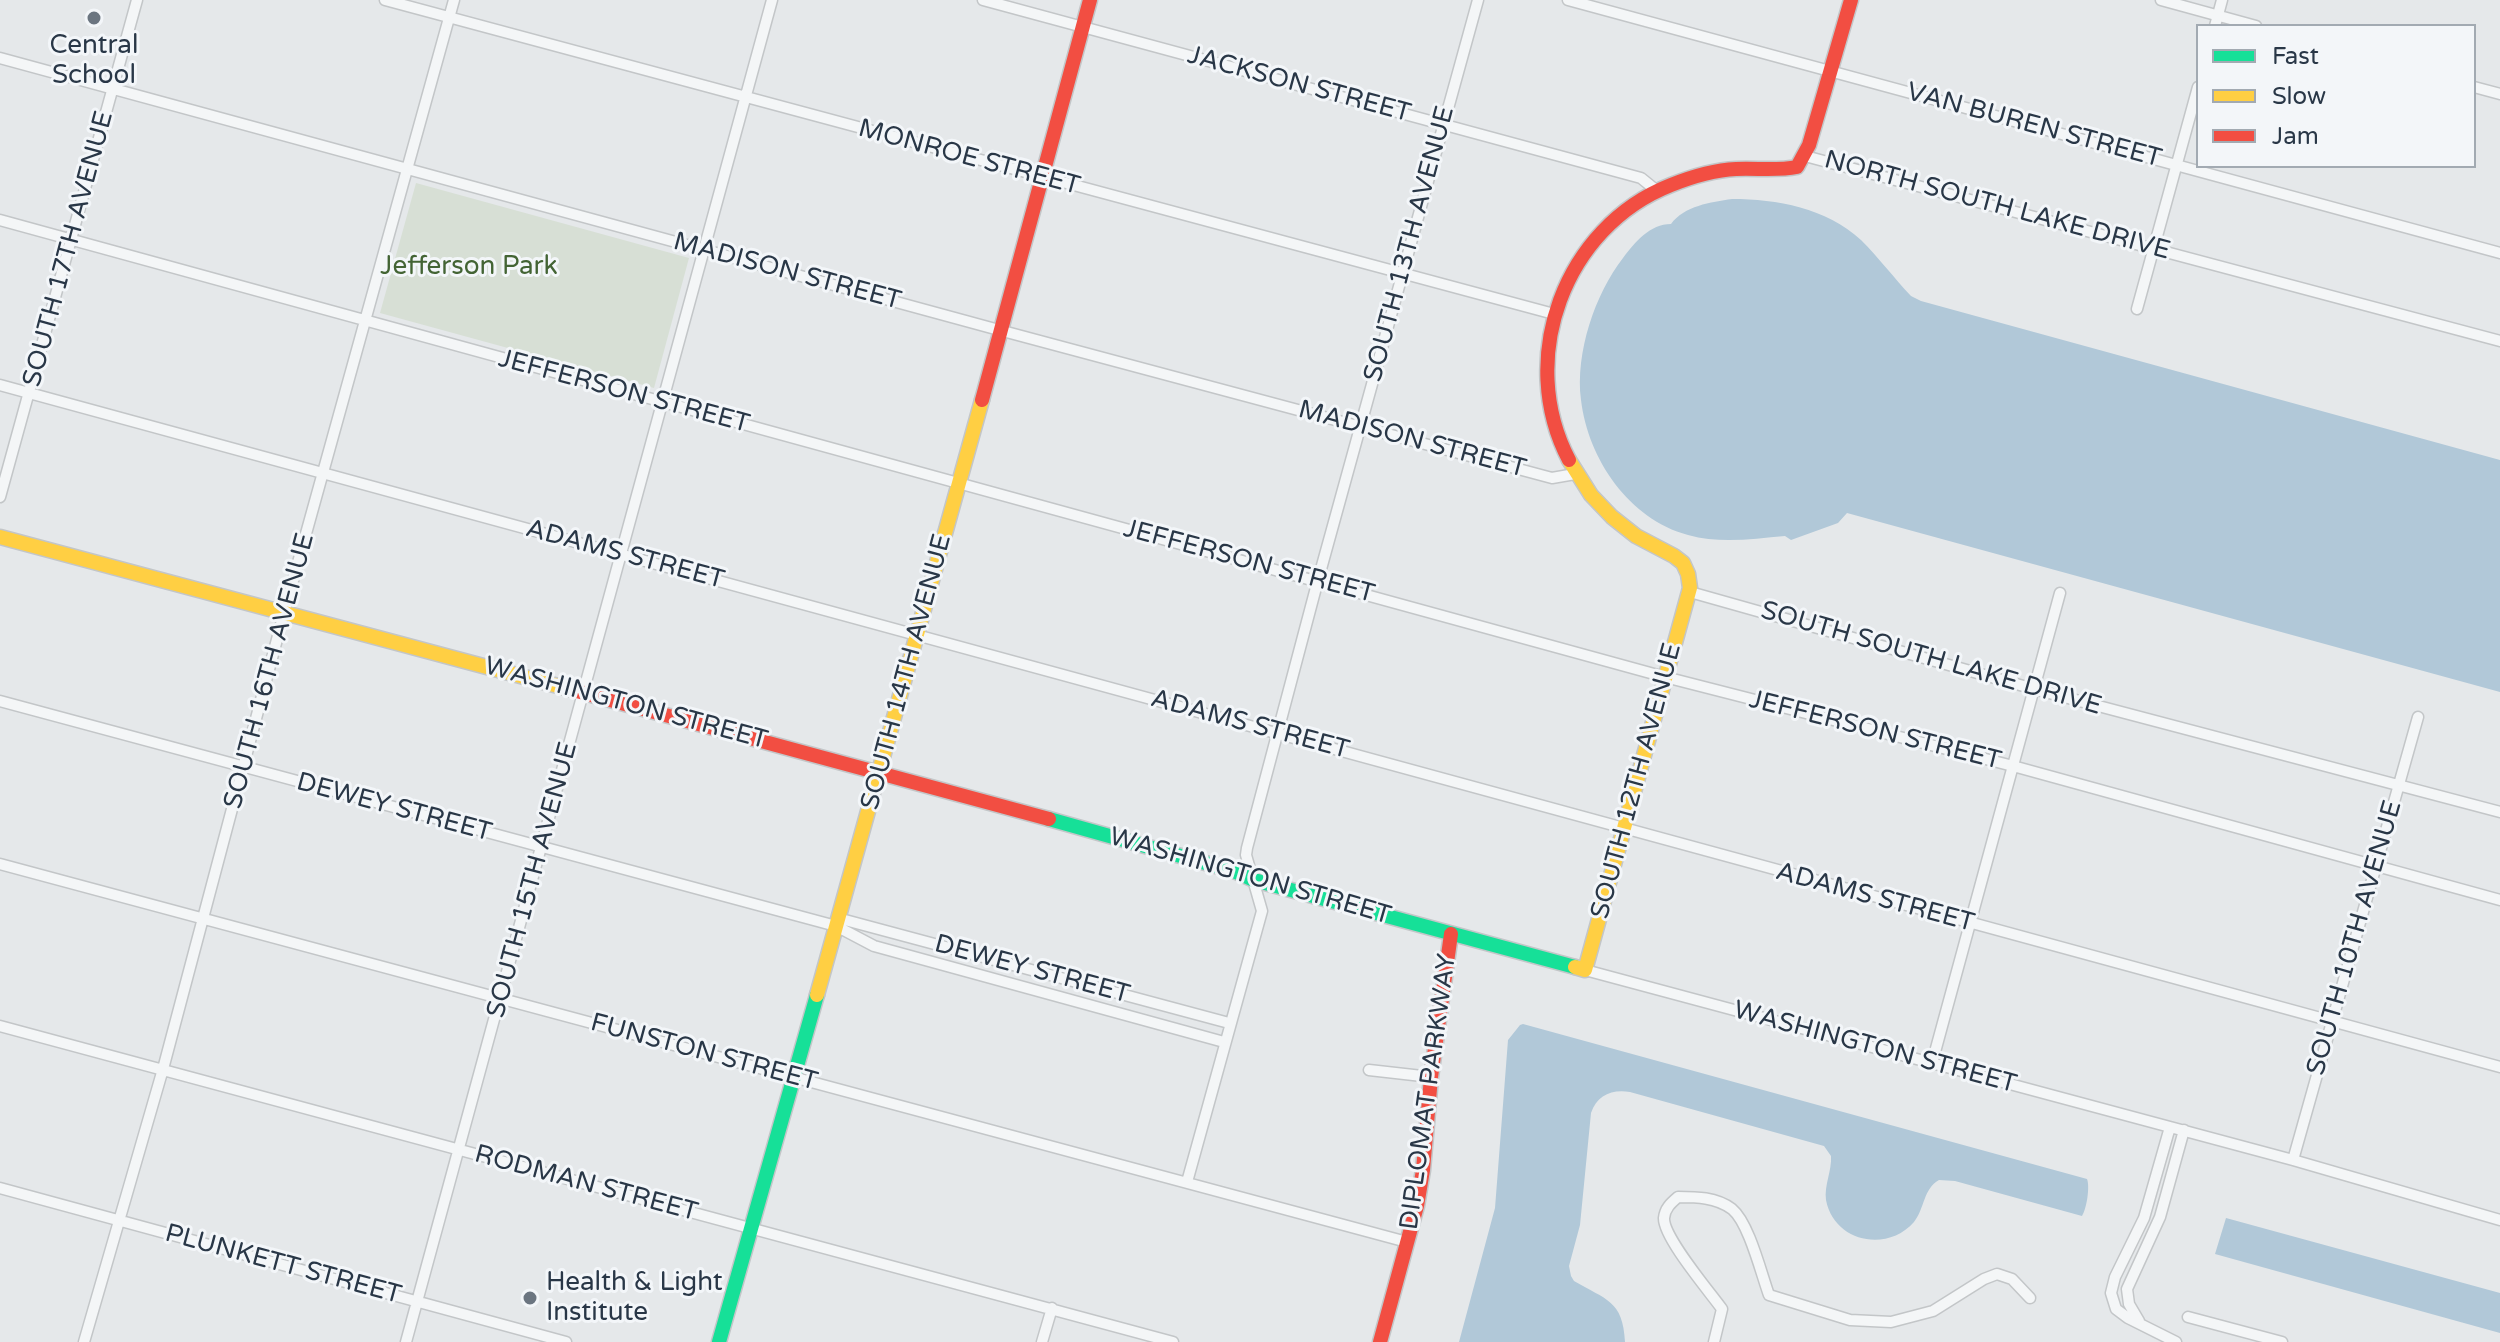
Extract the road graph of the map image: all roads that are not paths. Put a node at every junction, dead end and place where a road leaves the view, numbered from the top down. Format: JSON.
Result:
{"nodes":[{"id":1,"x":137,"y":0,"type":"edge"},
{"id":2,"x":385,"y":0,"type":"edge"},
{"id":3,"x":454,"y":0,"type":"edge"},
{"id":4,"x":772,"y":0,"type":"edge"},
{"id":5,"x":983,"y":0,"type":"edge"},
{"id":6,"x":1090,"y":0,"type":"edge"},
{"id":7,"x":1478,"y":0,"type":"edge"},
{"id":8,"x":1568,"y":0,"type":"edge"},
{"id":9,"x":1851,"y":0,"type":"edge"},
{"id":10,"x":2161,"y":0,"type":"edge"},
{"id":11,"x":2222,"y":0,"type":"edge"},
{"id":12,"x":449,"y":17,"type":"junction"},
{"id":13,"x":2216,"y":21,"type":"edge"},
{"id":14,"x":2240,"y":24,"type":"edge"},
{"id":15,"x":1082,"y":27,"type":"junction"},
{"id":16,"x":0,"y":58,"type":"edge"},
{"id":17,"x":1831,"y":71,"type":"junction"},
{"id":18,"x":2476,"y":88,"type":"edge"},
{"id":19,"x":113,"y":89,"type":"junction"},
{"id":20,"x":2196,"y":94,"type":"edge"},
{"id":21,"x":2500,"y":94,"type":"edge"},
{"id":22,"x":745,"y":97,"type":"junction"},
{"id":23,"x":1443,"y":124,"type":"junction"},
{"id":24,"x":1805,"y":156,"type":"junction"},
{"id":25,"x":2177,"y":165,"type":"junction"},
{"id":26,"x":408,"y":170,"type":"junction"},
{"id":27,"x":1043,"y":178,"type":"junction"},
{"id":28,"x":1657,"y":191,"type":"junction"},
{"id":29,"x":0,"y":220,"type":"edge"},
{"id":30,"x":71,"y":240,"type":"junction"},
{"id":31,"x":2155,"y":247,"type":"junction"},
{"id":32,"x":705,"y":250,"type":"junction"},
{"id":33,"x":2500,"y":253,"type":"edge"},
{"id":34,"x":1402,"y":273,"type":"junction"},
{"id":35,"x":2137,"y":309,"type":"dead end"},
{"id":36,"x":1554,"y":314,"type":"junction"},
{"id":37,"x":366,"y":320,"type":"junction"},
{"id":38,"x":999,"y":330,"type":"junction"},
{"id":39,"x":2500,"y":341,"type":"edge"},
{"id":40,"x":0,"y":385,"type":"edge"},
{"id":41,"x":29,"y":393,"type":"junction"},
{"id":42,"x":663,"y":402,"type":"junction"},
{"id":43,"x":1360,"y":426,"type":"junction"},
{"id":44,"x":323,"y":472,"type":"junction"},
{"id":45,"x":1575,"y":474,"type":"junction"},
{"id":46,"x":958,"y":483,"type":"junction"},
{"id":47,"x":0,"y":497,"type":"edge"},
{"id":48,"x":0,"y":537,"type":"edge"},
{"id":49,"x":621,"y":555,"type":"junction"},
{"id":50,"x":1318,"y":580,"type":"junction"},
{"id":51,"x":1690,"y":592,"type":"junction"},
{"id":52,"x":2060,"y":593,"type":"dead end"},
{"id":53,"x":284,"y":613,"type":"junction"},
{"id":54,"x":918,"y":635,"type":"junction"},
{"id":55,"x":1665,"y":677,"type":"junction"},
{"id":56,"x":2034,"y":689,"type":"junction"},
{"id":57,"x":583,"y":692,"type":"junction"},
{"id":58,"x":0,"y":701,"type":"edge"},
{"id":59,"x":2418,"y":717,"type":"dead end"},
{"id":60,"x":1278,"y":732,"type":"junction"},
{"id":61,"x":2013,"y":766,"type":"junction"},
{"id":62,"x":244,"y":768,"type":"junction"},
{"id":63,"x":879,"y":772,"type":"junction"},
{"id":64,"x":2399,"y":784,"type":"junction"},
{"id":65,"x":2500,"y":812,"type":"edge"},
{"id":66,"x":1623,"y":829,"type":"junction"},
{"id":67,"x":541,"y":847,"type":"junction"},
{"id":68,"x":0,"y":864,"type":"edge"},
{"id":69,"x":2376,"y":866,"type":"junction"},
{"id":70,"x":1254,"y":880,"type":"junction"},
{"id":71,"x":2500,"y":900,"type":"edge"},
{"id":72,"x":203,"y":918,"type":"junction"},
{"id":73,"x":1970,"y":924,"type":"junction"},
{"id":74,"x":836,"y":926,"type":"junction"},
{"id":75,"x":1451,"y":934,"type":"junction"},
{"id":76,"x":1585,"y":970,"type":"junction"},
{"id":77,"x":501,"y":998,"type":"junction"},
{"id":78,"x":2332,"y":1021,"type":"junction"},
{"id":79,"x":1229,"y":1023,"type":"junction"},
{"id":80,"x":0,"y":1026,"type":"edge"},
{"id":81,"x":1224,"y":1042,"type":"junction"},
{"id":82,"x":1932,"y":1063,"type":"junction"},
{"id":83,"x":2500,"y":1067,"type":"edge"},
{"id":84,"x":163,"y":1069,"type":"junction"},
{"id":85,"x":1369,"y":1070,"type":"dead end"},
{"id":86,"x":794,"y":1077,"type":"junction"},
{"id":87,"x":1431,"y":1077,"type":"junction"},
{"id":88,"x":2170,"y":1127,"type":"junction"},
{"id":89,"x":2184,"y":1130,"type":"junction"},
{"id":90,"x":459,"y":1150,"type":"junction"},
{"id":91,"x":2293,"y":1160,"type":"junction"},
{"id":92,"x":1187,"y":1182,"type":"junction"},
{"id":93,"x":0,"y":1188,"type":"edge"},
{"id":94,"x":120,"y":1220,"type":"junction"},
{"id":95,"x":2500,"y":1220,"type":"edge"},
{"id":96,"x":752,"y":1229,"type":"junction"},
{"id":97,"x":1407,"y":1242,"type":"junction"},
{"id":98,"x":2030,"y":1298,"type":"dead end"},
{"id":99,"x":418,"y":1301,"type":"junction"},
{"id":100,"x":1052,"y":1308,"type":"junction"},
{"id":101,"x":2188,"y":1317,"type":"dead end"},
{"id":102,"x":2139,"y":1321,"type":"junction"},
{"id":103,"x":84,"y":1342,"type":"edge"},
{"id":104,"x":406,"y":1342,"type":"edge"},
{"id":105,"x":566,"y":1342,"type":"edge"},
{"id":106,"x":719,"y":1342,"type":"edge"},
{"id":107,"x":1042,"y":1342,"type":"edge"},
{"id":108,"x":1173,"y":1342,"type":"edge"},
{"id":109,"x":1380,"y":1342,"type":"edge"},
{"id":110,"x":1714,"y":1342,"type":"edge"},
{"id":111,"x":2176,"y":1342,"type":"edge"},
{"id":112,"x":2282,"y":1342,"type":"edge"}],
"edges":[{"from":1,"to":19,"type":"street","name":"SOUTH 17TH AVENUE"},
{"from":2,"to":12,"type":"street","name":"MONROE STREET"},
{"from":3,"to":12,"type":"street","name":"SOUTH 16TH AVENUE"},
{"from":4,"to":22,"type":"street","name":"SOUTH 15TH AVENUE"},
{"from":5,"to":15,"type":"street","name":"JACKSON STREET"},
{"from":6,"to":15,"type":"street","name":"SOUTH 14TH AVENUE"},
{"from":7,"to":23,"type":"street","name":"SOUTH 13TH AVENUE"},
{"from":8,"to":17,"type":"street","name":"VAN BUREN STREET"},
{"from":9,"to":17,"type":"street"},
{"from":10,"to":13,"type":"street"},
{"from":11,"to":13,"type":"street"},
{"from":12,"to":22,"type":"street","name":"MONROE STREET"},
{"from":12,"to":26,"type":"street","name":"SOUTH 16TH AVENUE"},
{"from":13,"to":14,"type":"street"},
{"from":15,"to":23,"type":"street","name":"JACKSON STREET"},
{"from":15,"to":27,"type":"street","name":"SOUTH 14TH AVENUE"},
{"from":16,"to":19,"type":"street","name":"MADISON STREET"},
{"from":17,"to":24,"type":"street"},
{"from":17,"to":25,"type":"street","name":"VAN BUREN STREET"},
{"from":18,"to":21,"type":"street"},
{"from":19,"to":26,"type":"street","name":"MADISON STREET"},
{"from":19,"to":30,"type":"street","name":"SOUTH 17TH AVENUE"},
{"from":20,"to":25,"type":"street"},
{"from":22,"to":27,"type":"street","name":"MONROE STREET"},
{"from":22,"to":32,"type":"street","name":"SOUTH 15TH AVENUE"},
{"from":23,"to":28,"type":"street","name":"JACKSON STREET"},
{"from":23,"to":34,"type":"street","name":"SOUTH 13TH AVENUE"},
{"from":24,"to":28,"type":"street","name":"NORTH SOUTH LAKE DRIVE"},
{"from":24,"to":31,"type":"street","name":"NORTH SOUTH LAKE DRIVE"},
{"from":25,"to":31,"type":"street"},
{"from":25,"to":33,"type":"street","name":"VAN BUREN STREET"},
{"from":26,"to":32,"type":"street","name":"MADISON STREET"},
{"from":26,"to":37,"type":"street","name":"SOUTH 16TH AVENUE"},
{"from":27,"to":34,"type":"street","name":"MONROE STREET"},
{"from":27,"to":38,"type":"street","name":"SOUTH 14TH AVENUE"},
{"from":28,"to":36,"type":"street","name":"NORTH SOUTH LAKE DRIVE"},
{"from":29,"to":30,"type":"street","name":"JEFFERSON STREET"},
{"from":30,"to":37,"type":"street","name":"JEFFERSON STREET"},
{"from":30,"to":41,"type":"street","name":"SOUTH 17TH AVENUE"},
{"from":31,"to":35,"type":"street"},
{"from":31,"to":39,"type":"street","name":"NORTH SOUTH LAKE DRIVE"},
{"from":32,"to":38,"type":"street","name":"MADISON STREET"},
{"from":32,"to":42,"type":"street","name":"SOUTH 15TH AVENUE"},
{"from":34,"to":36,"type":"street","name":"MONROE STREET"},
{"from":34,"to":43,"type":"street","name":"SOUTH 13TH AVENUE"},
{"from":36,"to":45,"type":"street"},
{"from":37,"to":42,"type":"street","name":"JEFFERSON STREET"},
{"from":37,"to":44,"type":"street","name":"SOUTH 16TH AVENUE"},
{"from":38,"to":43,"type":"street","name":"MADISON STREET"},
{"from":38,"to":46,"type":"street","name":"SOUTH 14TH AVENUE"},
{"from":40,"to":41,"type":"street","name":"ADAMS STREET"},
{"from":41,"to":44,"type":"street","name":"ADAMS STREET"},
{"from":41,"to":47,"type":"street","name":"SOUTH 17TH AVENUE"},
{"from":42,"to":46,"type":"street","name":"JEFFERSON STREET"},
{"from":42,"to":49,"type":"street","name":"SOUTH 15TH AVENUE"},
{"from":43,"to":45,"type":"street","name":"MADISON STREET"},
{"from":43,"to":50,"type":"street","name":"SOUTH 13TH AVENUE"},
{"from":44,"to":49,"type":"street","name":"ADAMS STREET"},
{"from":44,"to":53,"type":"street","name":"SOUTH 16TH AVENUE"},
{"from":45,"to":51,"type":"street"},
{"from":46,"to":50,"type":"street","name":"JEFFERSON STREET"},
{"from":46,"to":54,"type":"street","name":"SOUTH 14TH AVENUE"},
{"from":48,"to":53,"type":"street","name":"WASHINGTON STREET"},
{"from":49,"to":54,"type":"street","name":"ADAMS STREET"},
{"from":49,"to":57,"type":"street","name":"SOUTH 15TH AVENUE"},
{"from":50,"to":55,"type":"street","name":"JEFFERSON STREET"},
{"from":50,"to":60,"type":"street","name":"SOUTH 13TH AVENUE"},
{"from":51,"to":55,"type":"street","name":"SOUTH 12TH AVENUE"},
{"from":51,"to":56,"type":"street","name":"SOUTH SOUTH LAKE DRIVE"},
{"from":52,"to":56,"type":"street"},
{"from":53,"to":57,"type":"street","name":"WASHINGTON STREET"},
{"from":53,"to":62,"type":"street","name":"SOUTH 16TH AVENUE"},
{"from":54,"to":60,"type":"street","name":"ADAMS STREET"},
{"from":54,"to":63,"type":"street","name":"SOUTH 14TH AVENUE"},
{"from":55,"to":61,"type":"street","name":"JEFFERSON STREET"},
{"from":55,"to":66,"type":"street","name":"SOUTH 12TH AVENUE"},
{"from":56,"to":61,"type":"street"},
{"from":56,"to":64,"type":"street","name":"SOUTH SOUTH LAKE DRIVE"},
{"from":57,"to":63,"type":"street","name":"WASHINGTON STREET"},
{"from":57,"to":67,"type":"street","name":"SOUTH 15TH AVENUE"},
{"from":58,"to":62,"type":"street","name":"DEWEY STREET"},
{"from":59,"to":64,"type":"street","name":"SOUTH 10TH AVENUE"},
{"from":60,"to":66,"type":"street","name":"ADAMS STREET"},
{"from":60,"to":70,"type":"street","name":"SOUTH 13TH AVENUE"},
{"from":61,"to":69,"type":"street","name":"JEFFERSON STREET"},
{"from":61,"to":73,"type":"street"},
{"from":62,"to":67,"type":"street","name":"DEWEY STREET"},
{"from":62,"to":72,"type":"street","name":"SOUTH 16TH AVENUE"},
{"from":63,"to":70,"type":"street","name":"WASHINGTON STREET"},
{"from":63,"to":74,"type":"street","name":"SOUTH 14TH AVENUE"},
{"from":64,"to":65,"type":"street","name":"SOUTH SOUTH LAKE DRIVE"},
{"from":64,"to":69,"type":"street","name":"SOUTH 10TH AVENUE"},
{"from":66,"to":73,"type":"street","name":"ADAMS STREET"},
{"from":66,"to":76,"type":"street","name":"SOUTH 12TH AVENUE"},
{"from":67,"to":74,"type":"street","name":"DEWEY STREET"},
{"from":67,"to":77,"type":"street","name":"SOUTH 15TH AVENUE"},
{"from":68,"to":72,"type":"street","name":"FUNSTON STREET"},
{"from":69,"to":71,"type":"street","name":"JEFFERSON STREET"},
{"from":69,"to":78,"type":"street","name":"SOUTH 10TH AVENUE"},
{"from":70,"to":75,"type":"street","name":"WASHINGTON STREET"},
{"from":70,"to":79,"type":"street","name":"SOUTH 13TH AVENUE"},
{"from":72,"to":77,"type":"street","name":"FUNSTON STREET"},
{"from":72,"to":84,"type":"street","name":"SOUTH 16TH AVENUE"},
{"from":73,"to":78,"type":"street","name":"ADAMS STREET"},
{"from":73,"to":82,"type":"street"},
{"from":74,"to":79,"type":"street","name":"DEWEY STREET"},
{"from":74,"to":81,"type":"street","name":"DEWEY STREET"},
{"from":74,"to":86,"type":"street","name":"SOUTH 14TH AVENUE"},
{"from":75,"to":76,"type":"street","name":"WASHINGTON STREET"},
{"from":75,"to":87,"type":"street","name":"DIPLOMAT PARKWAY"},
{"from":76,"to":82,"type":"street","name":"WASHINGTON STREET"},
{"from":77,"to":86,"type":"street","name":"FUNSTON STREET"},
{"from":77,"to":90,"type":"street","name":"SOUTH 15TH AVENUE"},
{"from":78,"to":83,"type":"street","name":"ADAMS STREET"},
{"from":78,"to":91,"type":"street","name":"SOUTH 10TH AVENUE"},
{"from":79,"to":81,"type":"street","name":"SOUTH 13TH AVENUE"},
{"from":80,"to":84,"type":"street","name":"RODMAN STREET"},
{"from":81,"to":92,"type":"street","name":"SOUTH 13TH AVENUE"},
{"from":82,"to":88,"type":"street","name":"WASHINGTON STREET"},
{"from":84,"to":90,"type":"street","name":"RODMAN STREET"},
{"from":84,"to":94,"type":"street","name":"SOUTH 16TH AVENUE"},
{"from":85,"to":87,"type":"street"},
{"from":86,"to":92,"type":"street","name":"FUNSTON STREET"},
{"from":86,"to":96,"type":"street","name":"SOUTH 14TH AVENUE"},
{"from":87,"to":97,"type":"street","name":"DIPLOMAT PARKWAY"},
{"from":88,"to":89,"type":"street","name":"WASHINGTON STREET"},
{"from":88,"to":102,"type":"street"},
{"from":89,"to":91,"type":"street","name":"WASHINGTON STREET"},
{"from":89,"to":102,"type":"street"},
{"from":90,"to":96,"type":"street","name":"RODMAN STREET"},
{"from":90,"to":99,"type":"street","name":"SOUTH 15TH AVENUE"},
{"from":91,"to":95,"type":"street","name":"WASHINGTON STREET"},
{"from":92,"to":97,"type":"street","name":"FUNSTON STREET"},
{"from":93,"to":94,"type":"street","name":"PLUNKETT STREET"},
{"from":94,"to":99,"type":"street","name":"PLUNKETT STREET"},
{"from":94,"to":103,"type":"street","name":"SOUTH 16TH AVENUE"},
{"from":96,"to":100,"type":"street","name":"RODMAN STREET"},
{"from":96,"to":106,"type":"street","name":"SOUTH 14TH AVENUE"},
{"from":97,"to":109,"type":"street","name":"DIPLOMAT PARKWAY"},
{"from":98,"to":110,"type":"street"},
{"from":99,"to":104,"type":"street","name":"SOUTH 15TH AVENUE"},
{"from":99,"to":105,"type":"street","name":"PLUNKETT STREET"},
{"from":100,"to":107,"type":"street"},
{"from":100,"to":108,"type":"street","name":"RODMAN STREET"},
{"from":101,"to":112,"type":"street"},
{"from":102,"to":111,"type":"street"}]}
